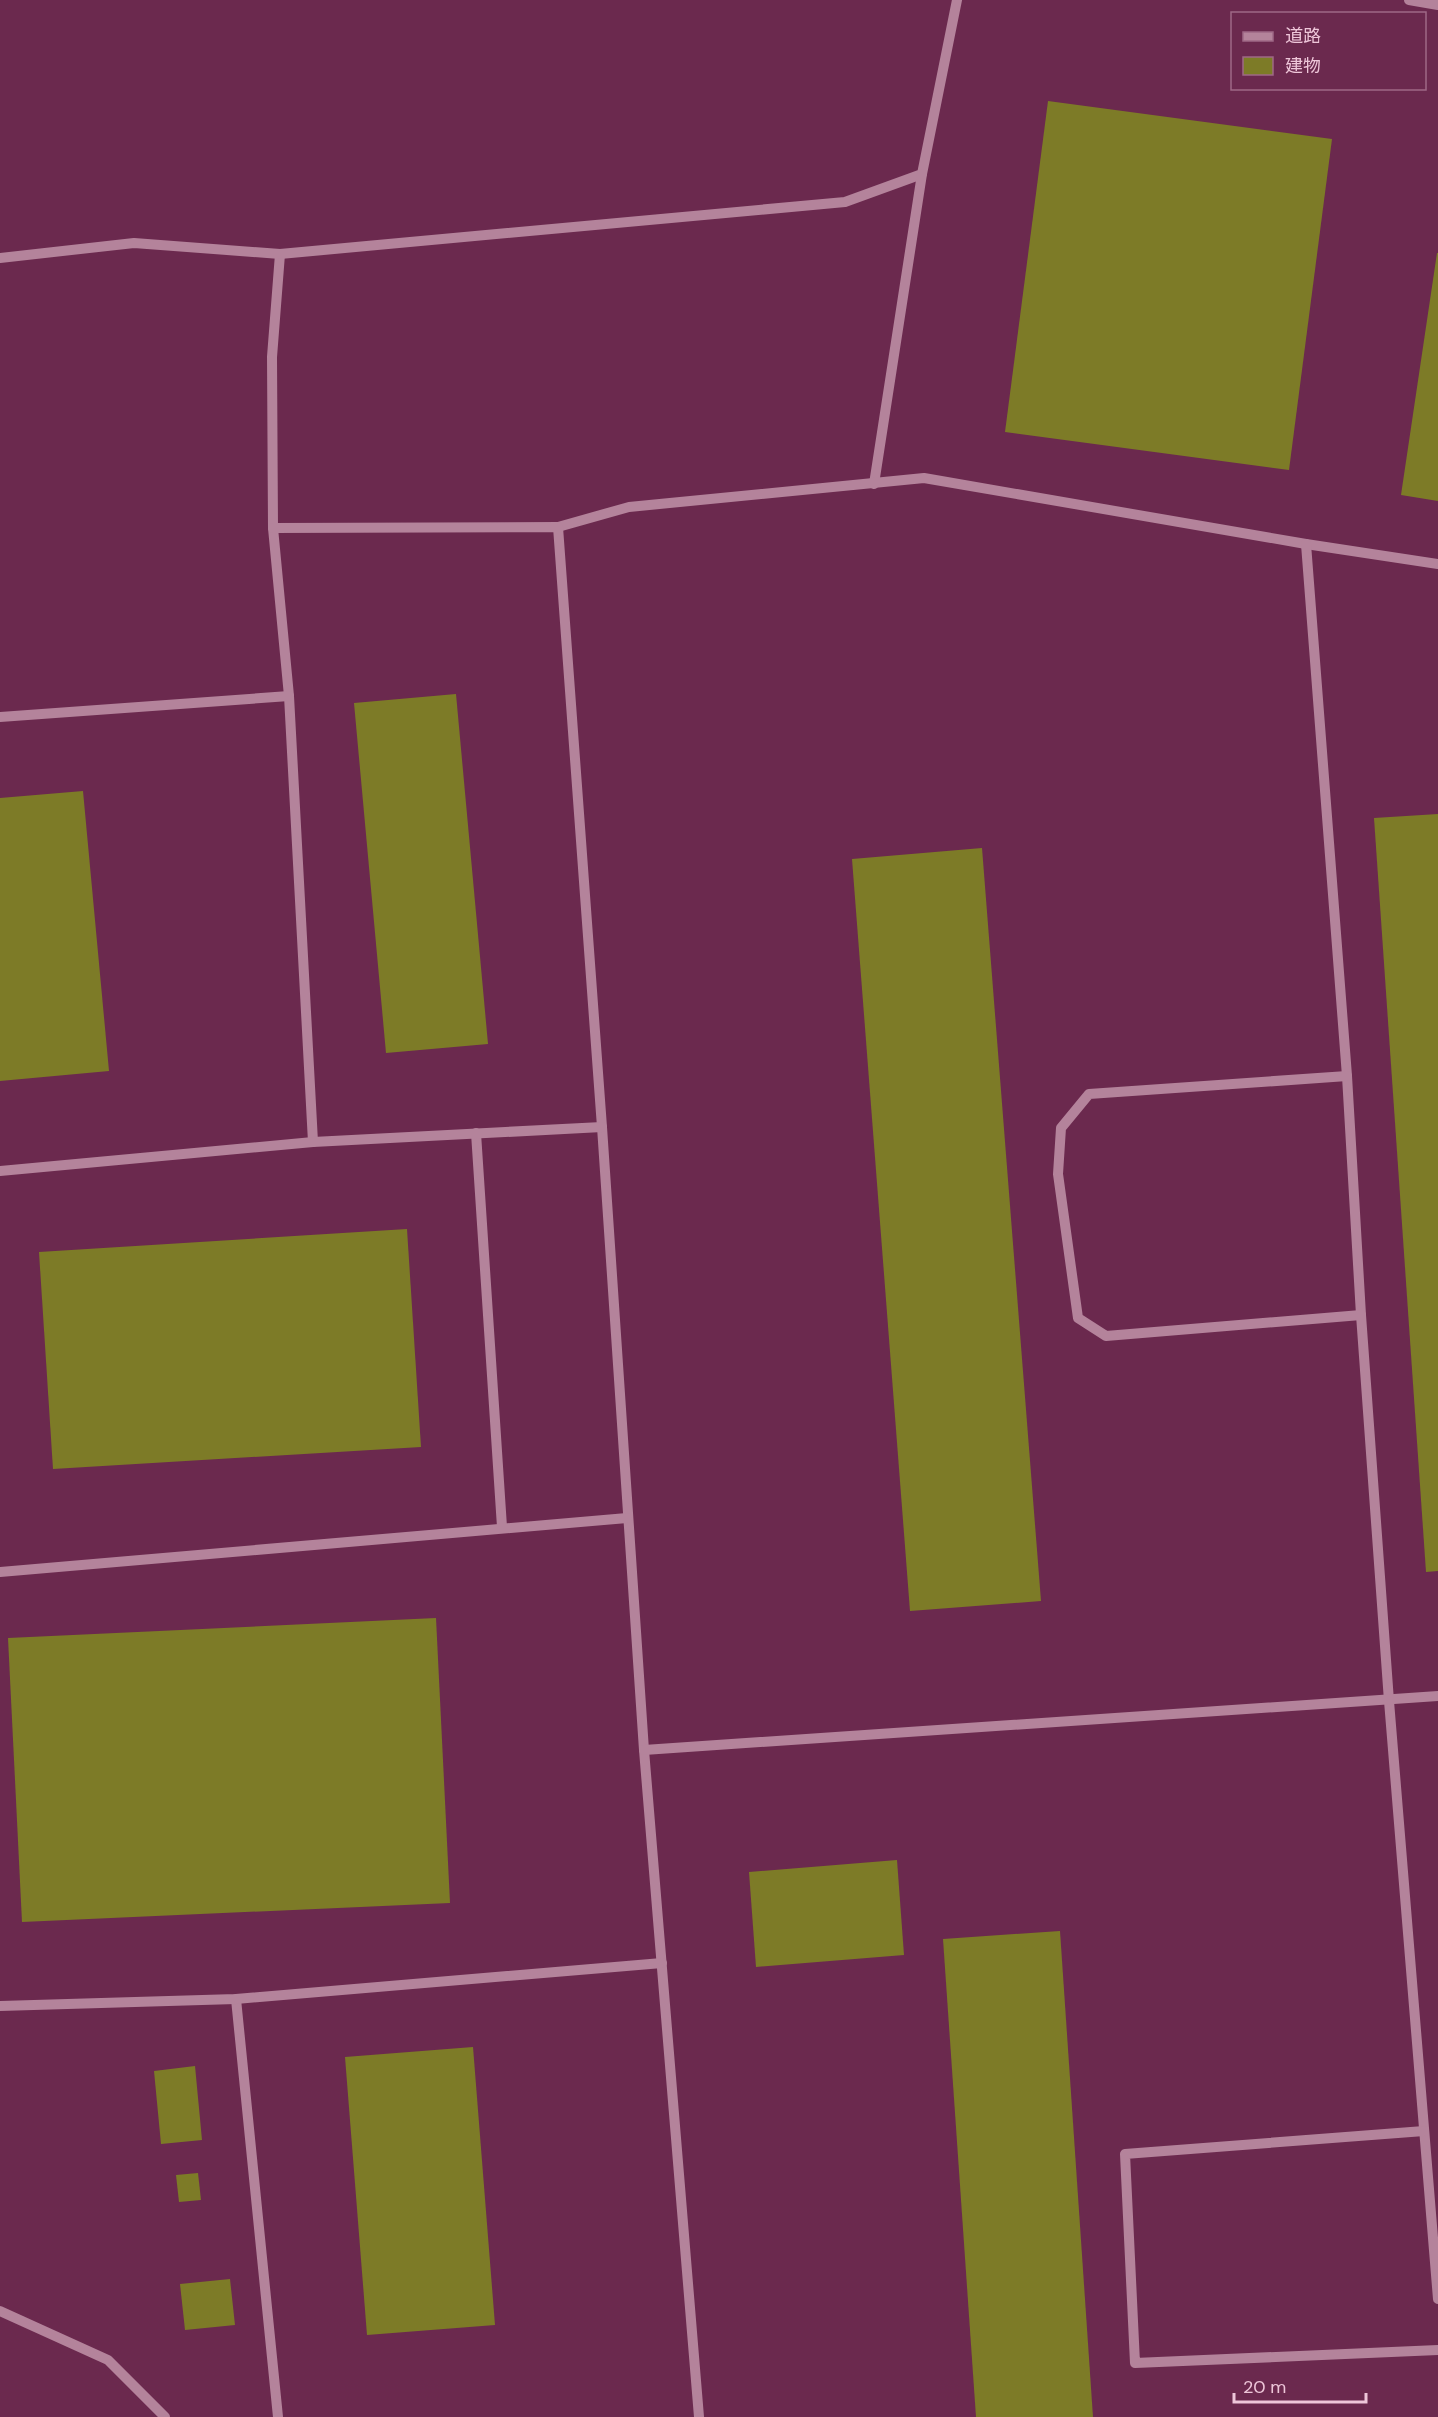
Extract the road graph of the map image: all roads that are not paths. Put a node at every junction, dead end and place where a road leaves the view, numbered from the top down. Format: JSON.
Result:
{"nodes":[{"id":1,"x":957,"y":0,"type":"edge"},
{"id":2,"x":1409,"y":0,"type":"edge"},
{"id":3,"x":1438,"y":5,"type":"edge"},
{"id":4,"x":922,"y":174,"type":"junction"},
{"id":5,"x":280,"y":254,"type":"junction"},
{"id":6,"x":0,"y":258,"type":"edge"},
{"id":7,"x":874,"y":484,"type":"junction"},
{"id":8,"x":558,"y":527,"type":"junction"},
{"id":9,"x":273,"y":528,"type":"junction"},
{"id":10,"x":1306,"y":544,"type":"junction"},
{"id":11,"x":1438,"y":564,"type":"edge"},
{"id":12,"x":289,"y":696,"type":"junction"},
{"id":13,"x":0,"y":717,"type":"edge"},
{"id":14,"x":1347,"y":1076,"type":"junction"},
{"id":15,"x":602,"y":1127,"type":"junction"},
{"id":16,"x":476,"y":1133,"type":"junction"},
{"id":17,"x":313,"y":1142,"type":"junction"},
{"id":18,"x":0,"y":1171,"type":"edge"},
{"id":19,"x":1360,"y":1315,"type":"junction"},
{"id":20,"x":627,"y":1518,"type":"junction"},
{"id":21,"x":502,"y":1527,"type":"junction"},
{"id":22,"x":0,"y":1572,"type":"edge"},
{"id":23,"x":1438,"y":1696,"type":"edge"},
{"id":24,"x":1389,"y":1701,"type":"junction"},
{"id":25,"x":644,"y":1750,"type":"junction"},
{"id":26,"x":662,"y":1963,"type":"junction"},
{"id":27,"x":236,"y":1999,"type":"junction"},
{"id":28,"x":0,"y":2006,"type":"edge"},
{"id":29,"x":1424,"y":2132,"type":"junction"},
{"id":30,"x":1438,"y":2299,"type":"edge"},
{"id":31,"x":0,"y":2311,"type":"edge"},
{"id":32,"x":1438,"y":2350,"type":"edge"},
{"id":33,"x":165,"y":2417,"type":"edge"},
{"id":34,"x":278,"y":2417,"type":"edge"},
{"id":35,"x":699,"y":2417,"type":"edge"}],
"edges":[{"from":1,"to":4,"type":"lane"},
{"from":2,"to":3,"type":"lane"},
{"from":4,"to":5,"type":"lane"},
{"from":4,"to":7,"type":"lane"},
{"from":5,"to":6,"type":"lane"},
{"from":5,"to":9,"type":"lane"},
{"from":7,"to":8,"type":"lane"},
{"from":7,"to":10,"type":"lane"},
{"from":8,"to":9,"type":"lane"},
{"from":8,"to":15,"type":"lane"},
{"from":9,"to":12,"type":"lane"},
{"from":10,"to":11,"type":"lane"},
{"from":10,"to":14,"type":"lane"},
{"from":12,"to":13,"type":"lane"},
{"from":12,"to":17,"type":"lane"},
{"from":14,"to":19,"type":"lane"},
{"from":14,"to":19,"type":"lane"},
{"from":15,"to":16,"type":"lane"},
{"from":15,"to":20,"type":"lane"},
{"from":16,"to":17,"type":"lane"},
{"from":16,"to":21,"type":"lane"},
{"from":17,"to":18,"type":"lane"},
{"from":19,"to":24,"type":"lane"},
{"from":20,"to":21,"type":"lane"},
{"from":20,"to":25,"type":"lane"},
{"from":21,"to":22,"type":"lane"},
{"from":23,"to":24,"type":"lane"},
{"from":24,"to":25,"type":"lane"},
{"from":24,"to":29,"type":"lane"},
{"from":25,"to":26,"type":"lane"},
{"from":26,"to":27,"type":"lane"},
{"from":26,"to":35,"type":"lane"},
{"from":27,"to":28,"type":"lane"},
{"from":27,"to":34,"type":"lane"},
{"from":29,"to":30,"type":"lane"},
{"from":29,"to":32,"type":"lane"},
{"from":31,"to":33,"type":"lane"}]}
